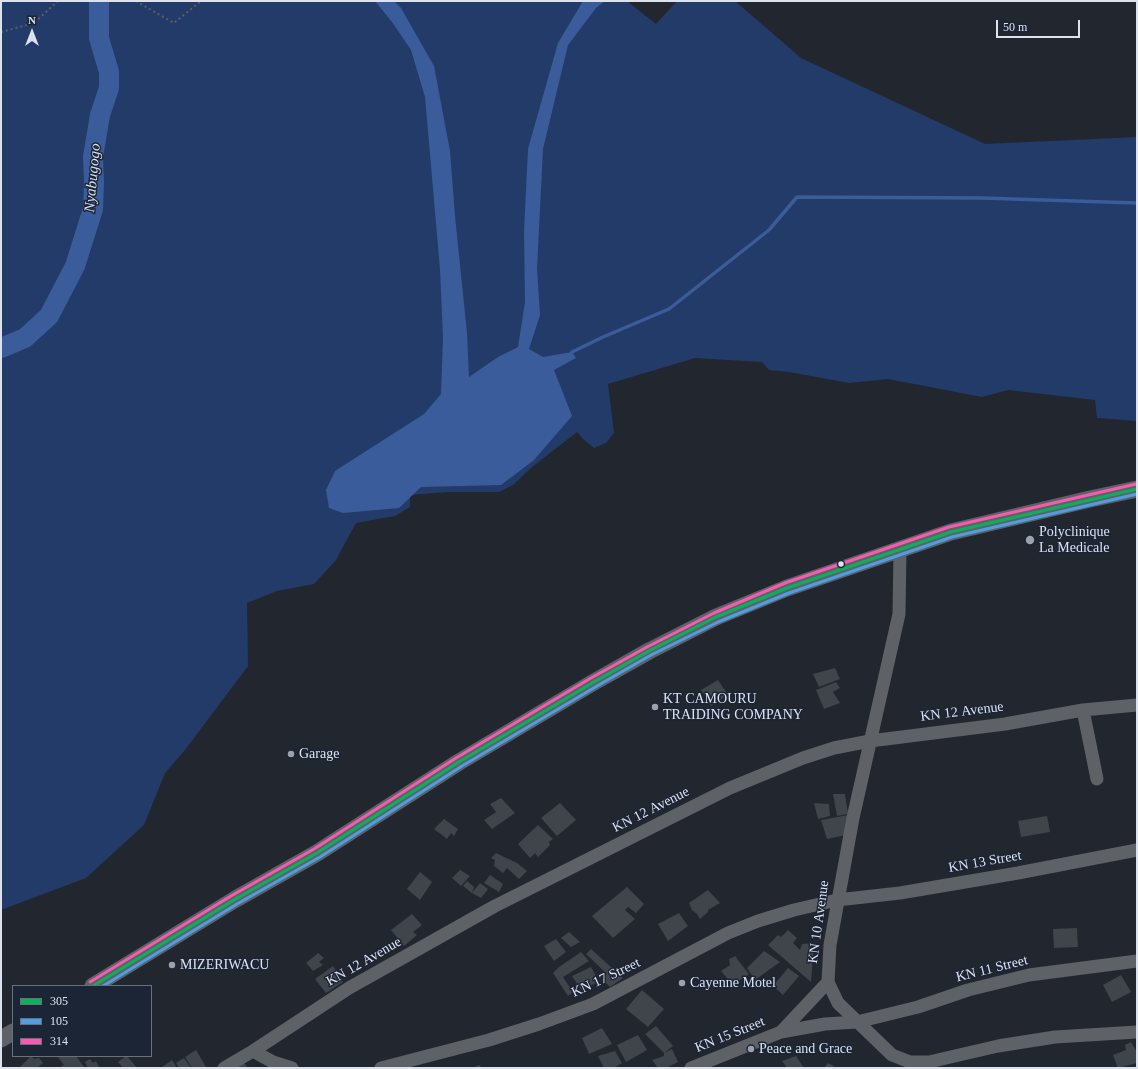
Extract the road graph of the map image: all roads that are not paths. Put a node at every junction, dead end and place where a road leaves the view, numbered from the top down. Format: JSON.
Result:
{"nodes":[{"id":1,"x":1137,"y":489,"type":"edge"},
{"id":2,"x":900,"y":550,"type":"junction"},
{"id":3,"x":1137,"y":705,"type":"edge"},
{"id":4,"x":1083,"y":710,"type":"junction"},
{"id":5,"x":870,"y":741,"type":"junction"},
{"id":6,"x":1097,"y":780,"type":"dead end"},
{"id":7,"x":1137,"y":850,"type":"edge"},
{"id":8,"x":837,"y":900,"type":"junction"},
{"id":9,"x":1137,"y":961,"type":"edge"},
{"id":10,"x":828,"y":982,"type":"junction"},
{"id":11,"x":94,"y":985,"type":"edge"},
{"id":12,"x":857,"y":1022,"type":"junction"},
{"id":13,"x":781,"y":1032,"type":"junction"},
{"id":14,"x":1137,"y":1032,"type":"edge"},
{"id":15,"x":12,"y":1033,"type":"edge"},
{"id":16,"x":1,"y":1039,"type":"edge"},
{"id":17,"x":253,"y":1051,"type":"junction"},
{"id":18,"x":224,"y":1068,"type":"edge"},
{"id":19,"x":292,"y":1068,"type":"edge"},
{"id":20,"x":382,"y":1068,"type":"edge"},
{"id":21,"x":691,"y":1068,"type":"edge"}],
"edges":[{"from":1,"to":2,"type":"main road"},
{"from":2,"to":5,"type":"street","name":"KN 10 Avenue"},
{"from":2,"to":11,"type":"main road"},
{"from":3,"to":4,"type":"street","name":"KN 12 Avenue"},
{"from":4,"to":5,"type":"street","name":"KN 12 Avenue"},
{"from":4,"to":6,"type":"street"},
{"from":5,"to":8,"type":"street","name":"KN 10 Avenue"},
{"from":5,"to":17,"type":"street","name":"KN 12 Avenue"},
{"from":7,"to":8,"type":"street","name":"KN 13 Street"},
{"from":8,"to":10,"type":"street","name":"KN 10 Avenue"},
{"from":8,"to":20,"type":"street","name":"KN 17 Street"},
{"from":9,"to":12,"type":"street","name":"KN 11 Street"},
{"from":10,"to":12,"type":"street","name":"KN 10 Avenue"},
{"from":10,"to":13,"type":"street","name":"KN 15 Street"},
{"from":12,"to":13,"type":"street","name":"KN 15 Street"},
{"from":12,"to":14,"type":"street","name":"KN 10 Avenue"},
{"from":13,"to":21,"type":"street","name":"KN 15 Street"},
{"from":15,"to":16,"type":"main road"},
{"from":17,"to":18,"type":"street","name":"KN 12 Avenue"},
{"from":17,"to":19,"type":"street"}]}
